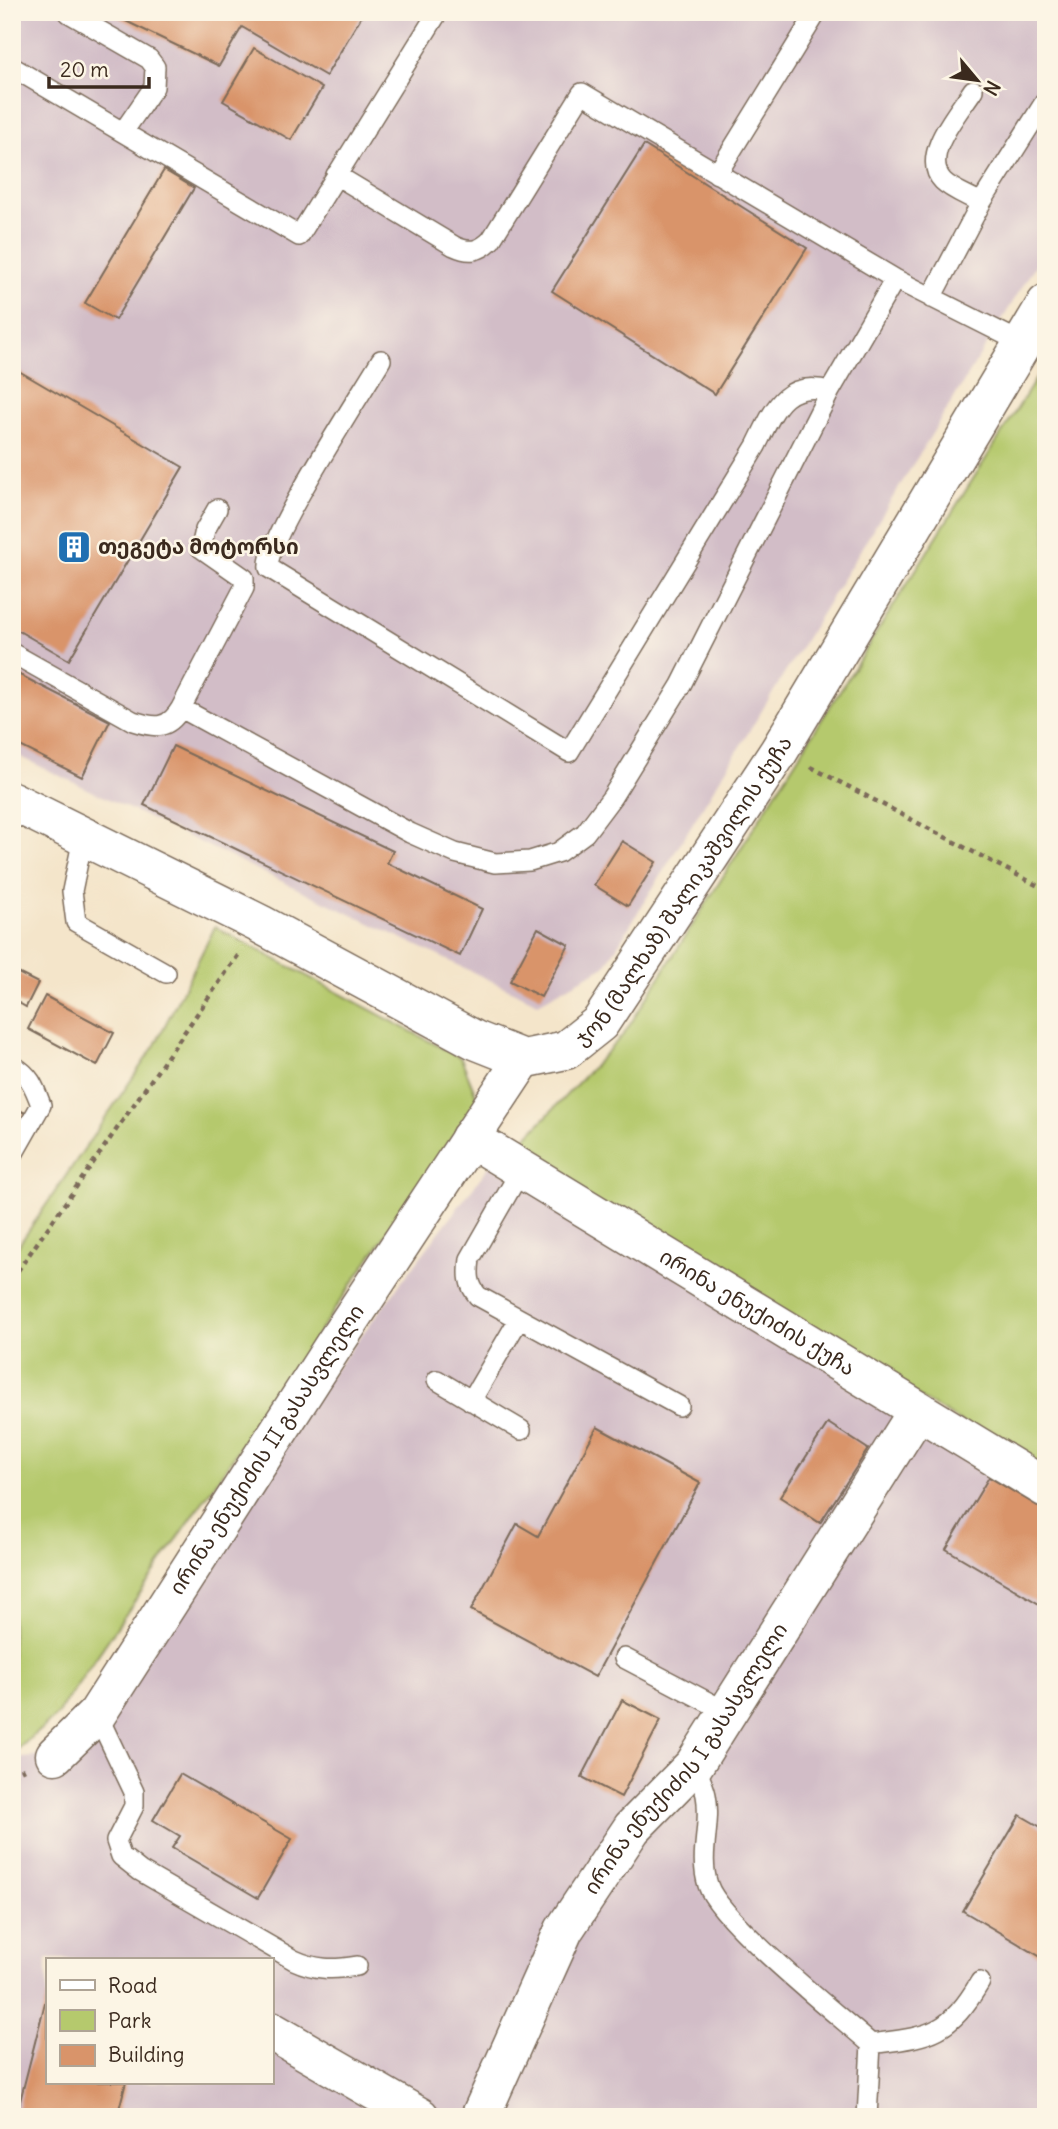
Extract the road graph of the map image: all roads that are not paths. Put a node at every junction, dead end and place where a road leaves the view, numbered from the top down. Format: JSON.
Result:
{"nodes":[{"id":1,"x":438,"y":12,"type":"edge"},
{"id":2,"x":817,"y":12,"type":"edge"},
{"id":3,"x":69,"y":13,"type":"edge"},
{"id":4,"x":12,"y":67,"type":"edge"},
{"id":5,"x":973,"y":90,"type":"dead end"},
{"id":6,"x":1046,"y":100,"type":"edge"},
{"id":7,"x":123,"y":132,"type":"junction"},
{"id":8,"x":717,"y":174,"type":"junction"},
{"id":9,"x":337,"y":175,"type":"junction"},
{"id":10,"x":981,"y":203,"type":"junction"},
{"id":11,"x":895,"y":279,"type":"junction"},
{"id":12,"x":931,"y":298,"type":"junction"},
{"id":13,"x":1046,"y":304,"type":"edge"},
{"id":14,"x":1022,"y":344,"type":"junction"},
{"id":15,"x":382,"y":360,"type":"dead end"},
{"id":16,"x":830,"y":391,"type":"junction"},
{"id":17,"x":217,"y":509,"type":"dead end"},
{"id":18,"x":12,"y":653,"type":"edge"},
{"id":19,"x":181,"y":708,"type":"junction"},
{"id":20,"x":12,"y":801,"type":"edge"},
{"id":21,"x":83,"y":838,"type":"junction"},
{"id":22,"x":166,"y":973,"type":"dead end"},
{"id":23,"x":523,"y":1059,"type":"junction"},
{"id":24,"x":12,"y":1065,"type":"edge"},
{"id":25,"x":470,"y":1138,"type":"junction"},
{"id":26,"x":12,"y":1156,"type":"edge"},
{"id":27,"x":521,"y":1170,"type":"junction"},
{"id":28,"x":519,"y":1319,"type":"junction"},
{"id":29,"x":437,"y":1380,"type":"dead end"},
{"id":30,"x":471,"y":1401,"type":"junction"},
{"id":31,"x":679,"y":1406,"type":"dead end"},
{"id":32,"x":917,"y":1412,"type":"junction"},
{"id":33,"x":521,"y":1430,"type":"dead end"},
{"id":34,"x":1046,"y":1488,"type":"edge"},
{"id":35,"x":624,"y":1658,"type":"dead end"},
{"id":36,"x":727,"y":1712,"type":"junction"},
{"id":37,"x":97,"y":1714,"type":"junction"},
{"id":38,"x":55,"y":1755,"type":"dead end"},
{"id":39,"x":694,"y":1765,"type":"junction"},
{"id":40,"x":357,"y":1966,"type":"dead end"},
{"id":41,"x":980,"y":1982,"type":"dead end"},
{"id":42,"x":273,"y":2032,"type":"edge"},
{"id":43,"x":871,"y":2044,"type":"junction"},
{"id":44,"x":420,"y":2117,"type":"edge"},
{"id":45,"x":480,"y":2117,"type":"edge"},
{"id":46,"x":867,"y":2117,"type":"edge"}],
"edges":[{"from":1,"to":9,"type":"lane"},
{"from":2,"to":8,"type":"lane"},
{"from":3,"to":7,"type":"lane"},
{"from":4,"to":7,"type":"lane"},
{"from":5,"to":10,"type":"lane"},
{"from":6,"to":10,"type":"lane"},
{"from":7,"to":9,"type":"lane"},
{"from":8,"to":9,"type":"lane"},
{"from":8,"to":11,"type":"lane"},
{"from":10,"to":12,"type":"lane"},
{"from":11,"to":12,"type":"lane"},
{"from":11,"to":16,"type":"lane"},
{"from":12,"to":14,"type":"lane"},
{"from":13,"to":14,"type":"street","name":"ჯონ (მალხაზ) შალიკაშვილის ქუჩა"},
{"from":14,"to":23,"type":"street","name":"ჯონ (მალხაზ) შალიკაშვილის ქუჩა"},
{"from":15,"to":16,"type":"lane"},
{"from":16,"to":19,"type":"lane"},
{"from":17,"to":19,"type":"lane"},
{"from":18,"to":19,"type":"lane"},
{"from":20,"to":21,"type":"street"},
{"from":21,"to":22,"type":"lane"},
{"from":21,"to":23,"type":"street"},
{"from":23,"to":25,"type":"street","name":"ირინა ენუქიძის II გასასვლელი"},
{"from":24,"to":26,"type":"lane"},
{"from":25,"to":27,"type":"street","name":"ირინა ენუქიძის ქუჩა"},
{"from":25,"to":37,"type":"street","name":"ირინა ენუქიძის II გასასვლელი"},
{"from":27,"to":28,"type":"lane"},
{"from":27,"to":32,"type":"street","name":"ირინა ენუქიძის ქუჩა"},
{"from":28,"to":30,"type":"lane"},
{"from":28,"to":31,"type":"lane"},
{"from":29,"to":30,"type":"lane"},
{"from":30,"to":33,"type":"lane"},
{"from":32,"to":34,"type":"street","name":"ირინა ენუქიძის ქუჩა"},
{"from":32,"to":36,"type":"street","name":"ირინა ენუქიძის I გასასვლელი"},
{"from":35,"to":36,"type":"lane"},
{"from":36,"to":39,"type":"street","name":"ირინა ენუქიძის I გასასვლელი"},
{"from":37,"to":38,"type":"street","name":"ირინა ენუქიძის II გასასვლელი"},
{"from":37,"to":40,"type":"lane"},
{"from":39,"to":43,"type":"lane"},
{"from":39,"to":45,"type":"street","name":"ირინა ენუქიძის I გასასვლელი"},
{"from":41,"to":43,"type":"lane"},
{"from":42,"to":44,"type":"street"},
{"from":43,"to":46,"type":"lane"}]}
